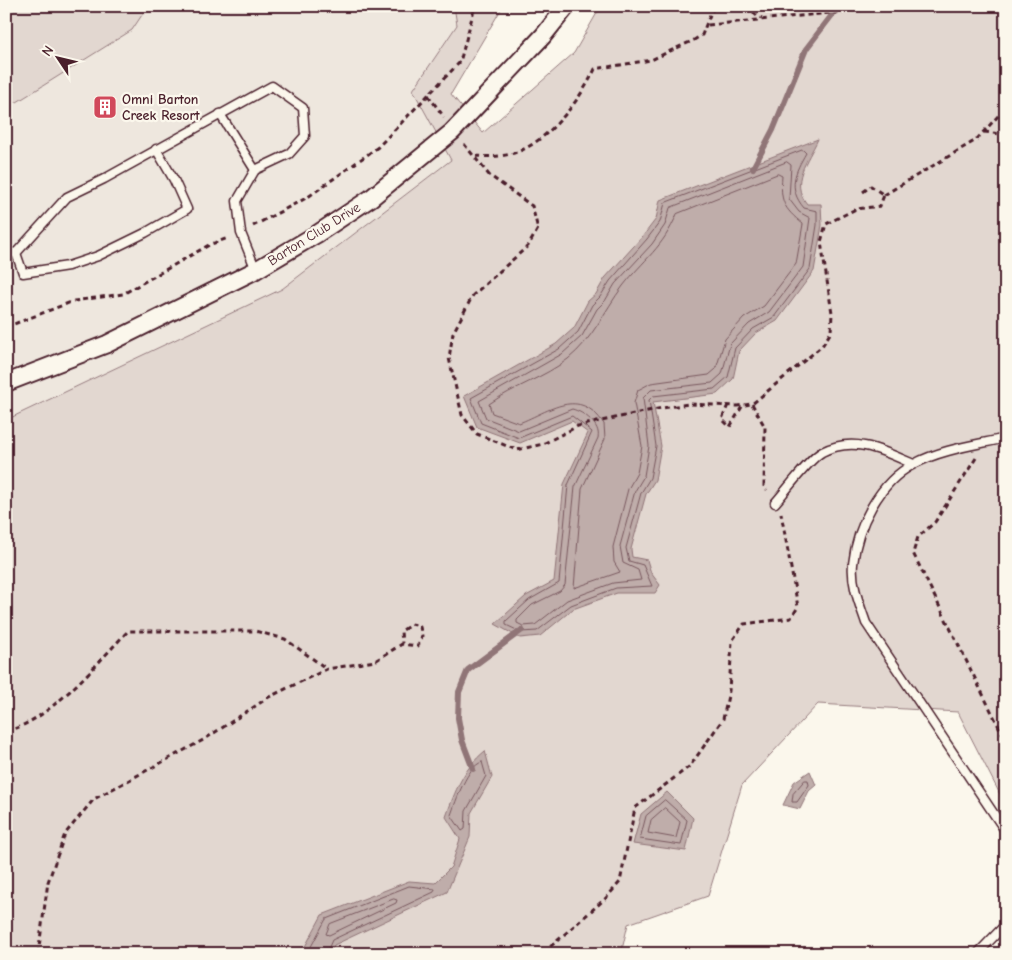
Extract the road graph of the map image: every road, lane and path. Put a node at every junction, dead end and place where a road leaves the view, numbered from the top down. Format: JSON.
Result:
{"nodes":[{"id":1,"x":475,"y":6,"type":"edge"},
{"id":2,"x":567,"y":6,"type":"edge"},
{"id":3,"x":716,"y":6,"type":"edge"},
{"id":4,"x":746,"y":6,"type":"edge"},
{"id":5,"x":900,"y":6,"type":"edge"},
{"id":6,"x":765,"y":18,"type":"junction"},
{"id":7,"x":708,"y":25,"type":"junction"},
{"id":8,"x":428,"y":95,"type":"junction"},
{"id":9,"x":220,"y":114,"type":"junction"},
{"id":10,"x":445,"y":119,"type":"dead end"},
{"id":11,"x":1006,"y":126,"type":"edge"},
{"id":12,"x":983,"y":132,"type":"junction"},
{"id":13,"x":462,"y":142,"type":"dead end"},
{"id":14,"x":156,"y":149,"type":"junction"},
{"id":15,"x":475,"y":156,"type":"junction"},
{"id":16,"x":255,"y":170,"type":"junction"},
{"id":17,"x":863,"y":192,"type":"dead end"},
{"id":18,"x":884,"y":195,"type":"junction"},
{"id":19,"x":251,"y":227,"type":"dead end"},
{"id":20,"x":228,"y":238,"type":"dead end"},
{"id":21,"x":6,"y":252,"type":"edge"},
{"id":22,"x":16,"y":253,"type":"junction"},
{"id":23,"x":256,"y":270,"type":"junction"},
{"id":24,"x":6,"y":327,"type":"edge"},
{"id":25,"x":6,"y":382,"type":"edge"},
{"id":26,"x":752,"y":404,"type":"junction"},
{"id":27,"x":728,"y":405,"type":"junction"},
{"id":28,"x":743,"y":405,"type":"junction"},
{"id":29,"x":1006,"y":438,"type":"edge"},
{"id":30,"x":978,"y":455,"type":"dead end"},
{"id":31,"x":913,"y":464,"type":"junction"},
{"id":32,"x":775,"y":503,"type":"junction"},
{"id":33,"x":402,"y":644,"type":"junction"},
{"id":34,"x":327,"y":669,"type":"junction"},
{"id":35,"x":6,"y":731,"type":"edge"},
{"id":36,"x":1006,"y":741,"type":"edge"},
{"id":37,"x":1006,"y":832,"type":"edge"},
{"id":38,"x":1006,"y":924,"type":"edge"},
{"id":39,"x":38,"y":954,"type":"edge"},
{"id":40,"x":545,"y":954,"type":"edge"},
{"id":41,"x":977,"y":954,"type":"edge"}],
"edges":[{"from":1,"to":8,"type":"path"},
{"from":2,"to":23,"type":"street","name":"Barton Club Drive"},
{"from":3,"to":7,"type":"path"},
{"from":4,"to":6,"type":"path"},
{"from":5,"to":6,"type":"path"},
{"from":6,"to":7,"type":"path"},
{"from":7,"to":15,"type":"path"},
{"from":8,"to":10,"type":"path"},
{"from":8,"to":19,"type":"path"},
{"from":9,"to":14,"type":"lane"},
{"from":9,"to":16,"type":"lane"},
{"from":9,"to":16,"type":"lane"},
{"from":11,"to":12,"type":"path"},
{"from":11,"to":12,"type":"path"},
{"from":12,"to":18,"type":"path"},
{"from":13,"to":15,"type":"path"},
{"from":14,"to":22,"type":"lane"},
{"from":14,"to":22,"type":"lane"},
{"from":15,"to":27,"type":"path"},
{"from":16,"to":23,"type":"lane"},
{"from":17,"to":18,"type":"path"},
{"from":18,"to":26,"type":"path"},
{"from":20,"to":24,"type":"path"},
{"from":21,"to":22,"type":"lane"},
{"from":23,"to":25,"type":"street","name":"Barton Club Drive"},
{"from":26,"to":28,"type":"path"},
{"from":26,"to":32,"type":"path"},
{"from":27,"to":28,"type":"path"},
{"from":27,"to":28,"type":"path"},
{"from":29,"to":31,"type":"lane"},
{"from":30,"to":36,"type":"path"},
{"from":31,"to":32,"type":"lane"},
{"from":31,"to":37,"type":"lane"},
{"from":32,"to":40,"type":"path"},
{"from":33,"to":33,"type":"path"},
{"from":33,"to":34,"type":"path"},
{"from":34,"to":35,"type":"path"},
{"from":34,"to":39,"type":"path"},
{"from":38,"to":41,"type":"lane"}]}
